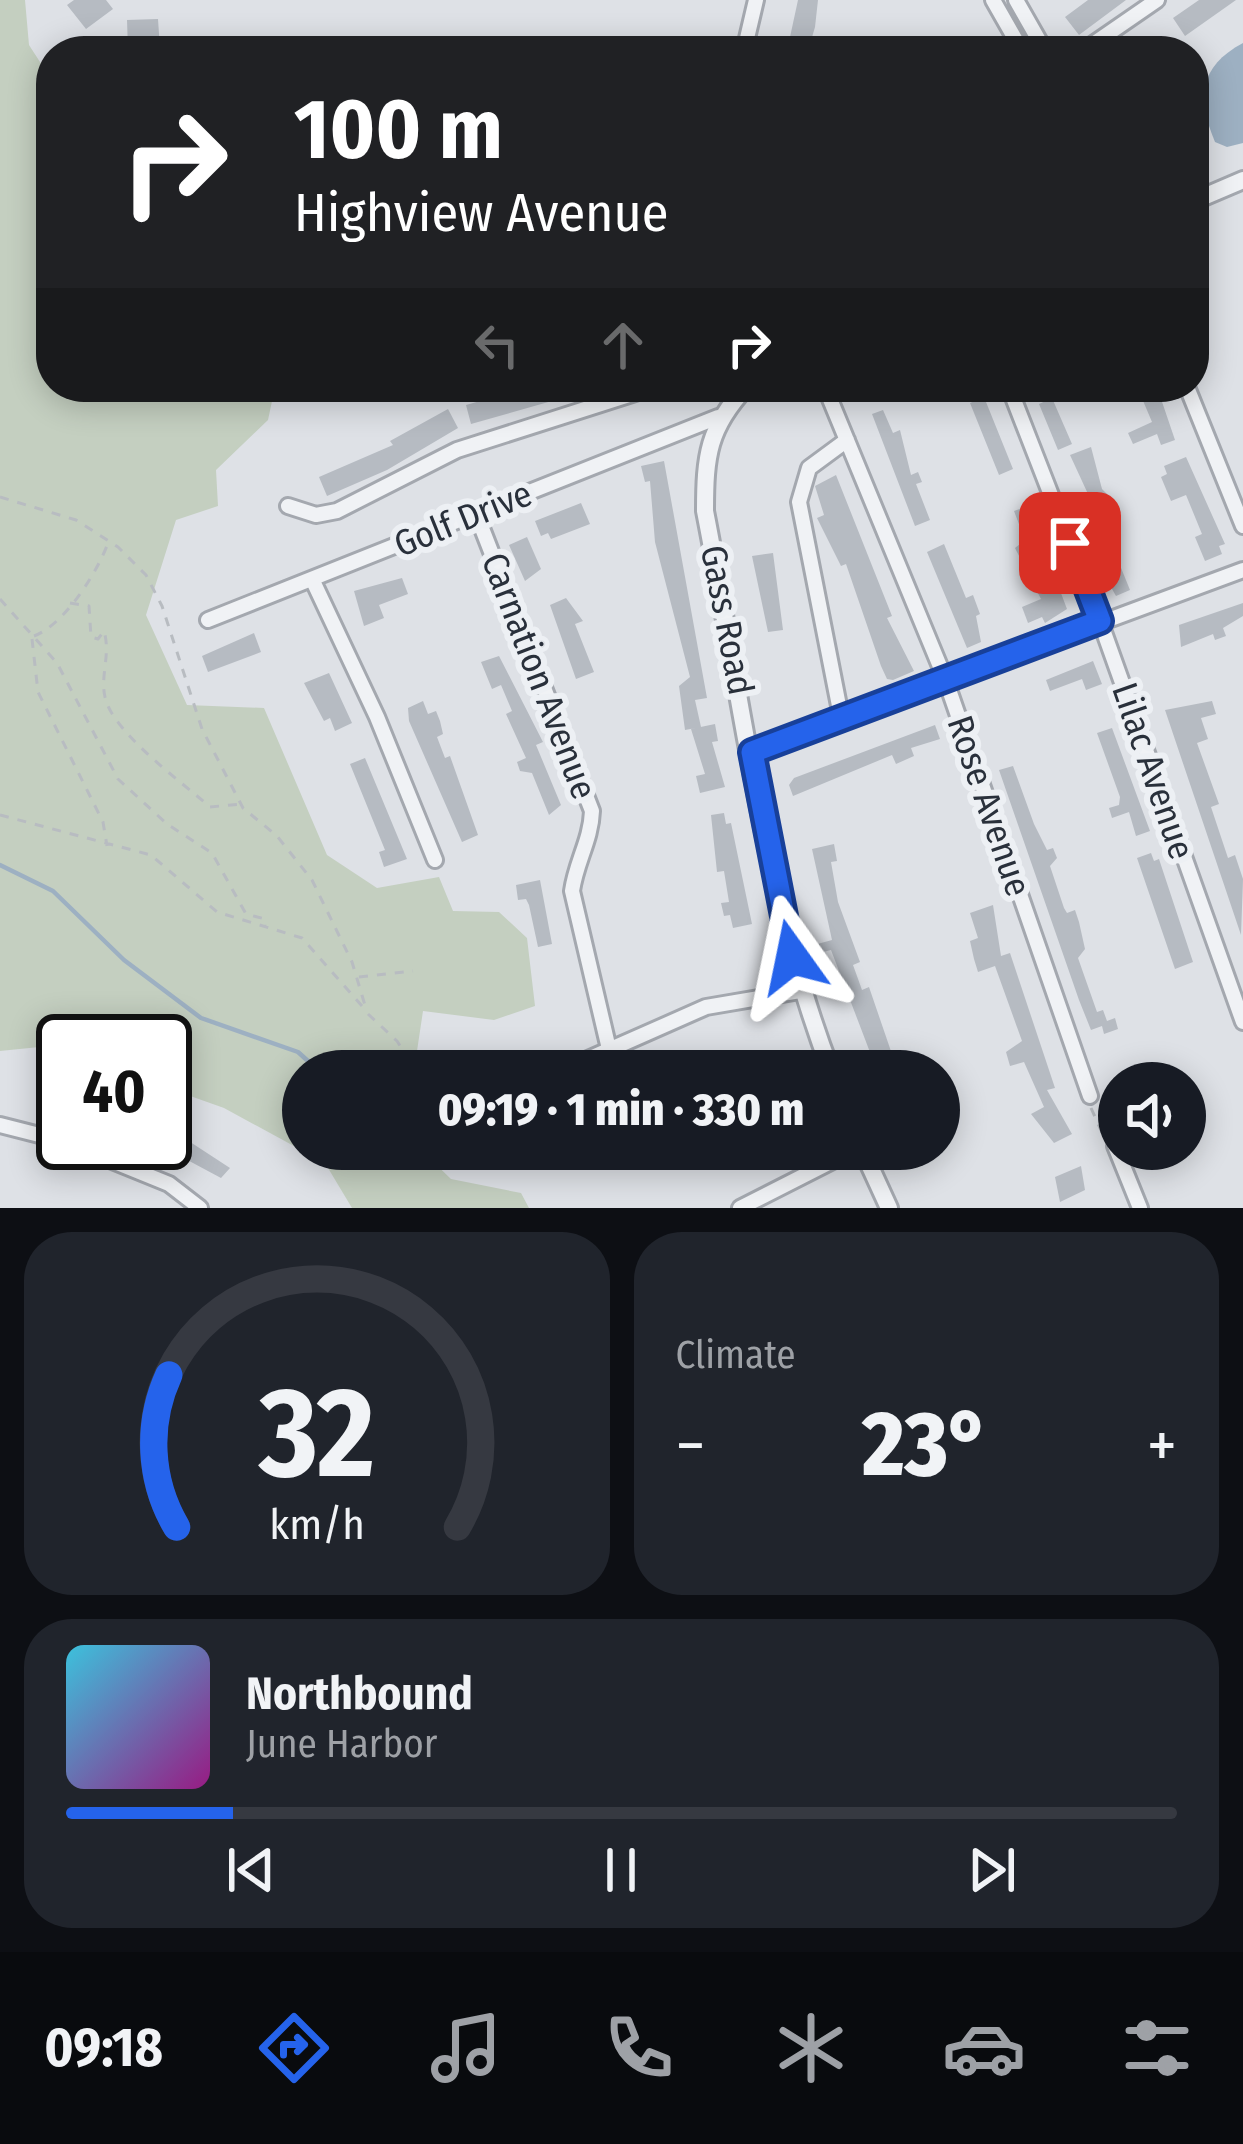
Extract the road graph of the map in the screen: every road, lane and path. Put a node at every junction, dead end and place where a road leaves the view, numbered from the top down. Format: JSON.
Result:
{"nodes":[{"id":1,"x":755,"y":0,"type":"edge"},
{"id":2,"x":993,"y":0,"type":"edge"},
{"id":3,"x":1016,"y":0,"type":"edge"},
{"id":4,"x":1156,"y":0,"type":"edge"},
{"id":5,"x":747,"y":36,"type":"edge"},
{"id":6,"x":1013,"y":36,"type":"edge"},
{"id":7,"x":1036,"y":36,"type":"edge"},
{"id":8,"x":1104,"y":36,"type":"edge"},
{"id":9,"x":1243,"y":180,"type":"edge"},
{"id":10,"x":1209,"y":194,"type":"edge"},
{"id":11,"x":607,"y":402,"type":"edge"},
{"id":12,"x":732,"y":402,"type":"edge"},
{"id":13,"x":832,"y":402,"type":"edge"},
{"id":14,"x":1015,"y":402,"type":"edge"},
{"id":15,"x":1193,"y":402,"type":"edge"},
{"id":16,"x":718,"y":417,"type":"junction"},
{"id":17,"x":847,"y":440,"type":"junction"},
{"id":18,"x":0,"y":497,"type":"edge"},
{"id":19,"x":288,"y":506,"type":"dead end"},
{"id":20,"x":476,"y":513,"type":"junction"},
{"id":21,"x":1243,"y":526,"type":"edge"},
{"id":22,"x":109,"y":541,"type":"junction"},
{"id":23,"x":1243,"y":570,"type":"edge"},
{"id":24,"x":313,"y":581,"type":"junction"},
{"id":25,"x":0,"y":599,"type":"edge"},
{"id":26,"x":70,"y":603,"type":"junction"},
{"id":27,"x":3,"y":608,"type":"edge"},
{"id":28,"x":208,"y":620,"type":"dead end"},
{"id":29,"x":1100,"y":621,"type":"junction"},
{"id":30,"x":32,"y":637,"type":"junction"},
{"id":31,"x":946,"y":681,"type":"junction"},
{"id":32,"x":842,"y":721,"type":"junction"},
{"id":33,"x":752,"y":752,"type":"junction"},
{"id":34,"x":241,"y":804,"type":"junction"},
{"id":35,"x":0,"y":815,"type":"edge"},
{"id":36,"x":107,"y":846,"type":"junction"},
{"id":37,"x":436,"y":860,"type":"dead end"},
{"id":38,"x":264,"y":929,"type":"junction"},
{"id":39,"x":413,"y":971,"type":"dead end"},
{"id":40,"x":357,"y":976,"type":"junction"},
{"id":41,"x":800,"y":991,"type":"junction"},
{"id":42,"x":367,"y":1012,"type":"junction"},
{"id":43,"x":1243,"y":1022,"type":"edge"},
{"id":44,"x":609,"y":1048,"type":"junction"},
{"id":45,"x":403,"y":1050,"type":"edge"},
{"id":46,"x":605,"y":1050,"type":"edge"},
{"id":47,"x":823,"y":1050,"type":"edge"},
{"id":48,"x":1090,"y":1096,"type":"joint"},
{"id":49,"x":1098,"y":1123,"type":"edge"},
{"id":50,"x":0,"y":1125,"type":"edge"},
{"id":51,"x":36,"y":1134,"type":"edge"},
{"id":52,"x":135,"y":1170,"type":"edge"},
{"id":53,"x":817,"y":1170,"type":"edge"},
{"id":54,"x":870,"y":1170,"type":"edge"},
{"id":55,"x":1125,"y":1170,"type":"edge"},
{"id":56,"x":200,"y":1208,"type":"edge"},
{"id":57,"x":740,"y":1208,"type":"edge"},
{"id":58,"x":889,"y":1208,"type":"edge"},
{"id":59,"x":1140,"y":1208,"type":"edge"}],
"edges":[{"from":1,"to":5,"type":"street"},
{"from":2,"to":6,"type":"street"},
{"from":3,"to":7,"type":"street"},
{"from":4,"to":8,"type":"street"},
{"from":9,"to":10,"type":"street"},
{"from":11,"to":19,"type":"street"},
{"from":12,"to":16,"type":"street"},
{"from":13,"to":17,"type":"street","name":"Rose Avenue"},
{"from":14,"to":29,"type":"street","name":"Lilac Avenue"},
{"from":15,"to":21,"type":"street"},
{"from":16,"to":20,"type":"street","name":"Golf Drive"},
{"from":16,"to":33,"type":"street","name":"Gass Road"},
{"from":17,"to":31,"type":"street","name":"Rose Avenue"},
{"from":17,"to":32,"type":"street"},
{"from":18,"to":22,"type":"path"},
{"from":20,"to":24,"type":"street","name":"Golf Drive"},
{"from":20,"to":44,"type":"street","name":"Carnation Avenue"},
{"from":22,"to":26,"type":"path"},
{"from":22,"to":34,"type":"path"},
{"from":23,"to":29,"type":"street"},
{"from":24,"to":28,"type":"street","name":"Golf Drive"},
{"from":24,"to":37,"type":"street"},
{"from":25,"to":27,"type":"path"},
{"from":26,"to":30,"type":"path"},
{"from":26,"to":34,"type":"path"},
{"from":27,"to":30,"type":"path"},
{"from":29,"to":31,"type":"street"},
{"from":29,"to":43,"type":"street","name":"Lilac Avenue"},
{"from":30,"to":36,"type":"path"},
{"from":30,"to":38,"type":"path"},
{"from":31,"to":32,"type":"street"},
{"from":31,"to":48,"type":"street","name":"Rose Avenue"},
{"from":32,"to":33,"type":"street"},
{"from":33,"to":41,"type":"street","name":"Gass Road"},
{"from":34,"to":40,"type":"path"},
{"from":35,"to":36,"type":"path"},
{"from":36,"to":38,"type":"path"},
{"from":38,"to":42,"type":"path"},
{"from":39,"to":40,"type":"path"},
{"from":40,"to":42,"type":"path"},
{"from":41,"to":44,"type":"street"},
{"from":41,"to":47,"type":"street","name":"Gass Road"},
{"from":42,"to":45,"type":"path"},
{"from":44,"to":46,"type":"street"},
{"from":48,"to":49,"type":"path"},
{"from":50,"to":51,"type":"street"},
{"from":52,"to":56,"type":"street"},
{"from":53,"to":57,"type":"street"},
{"from":54,"to":58,"type":"street"},
{"from":55,"to":59,"type":"street"}]}
